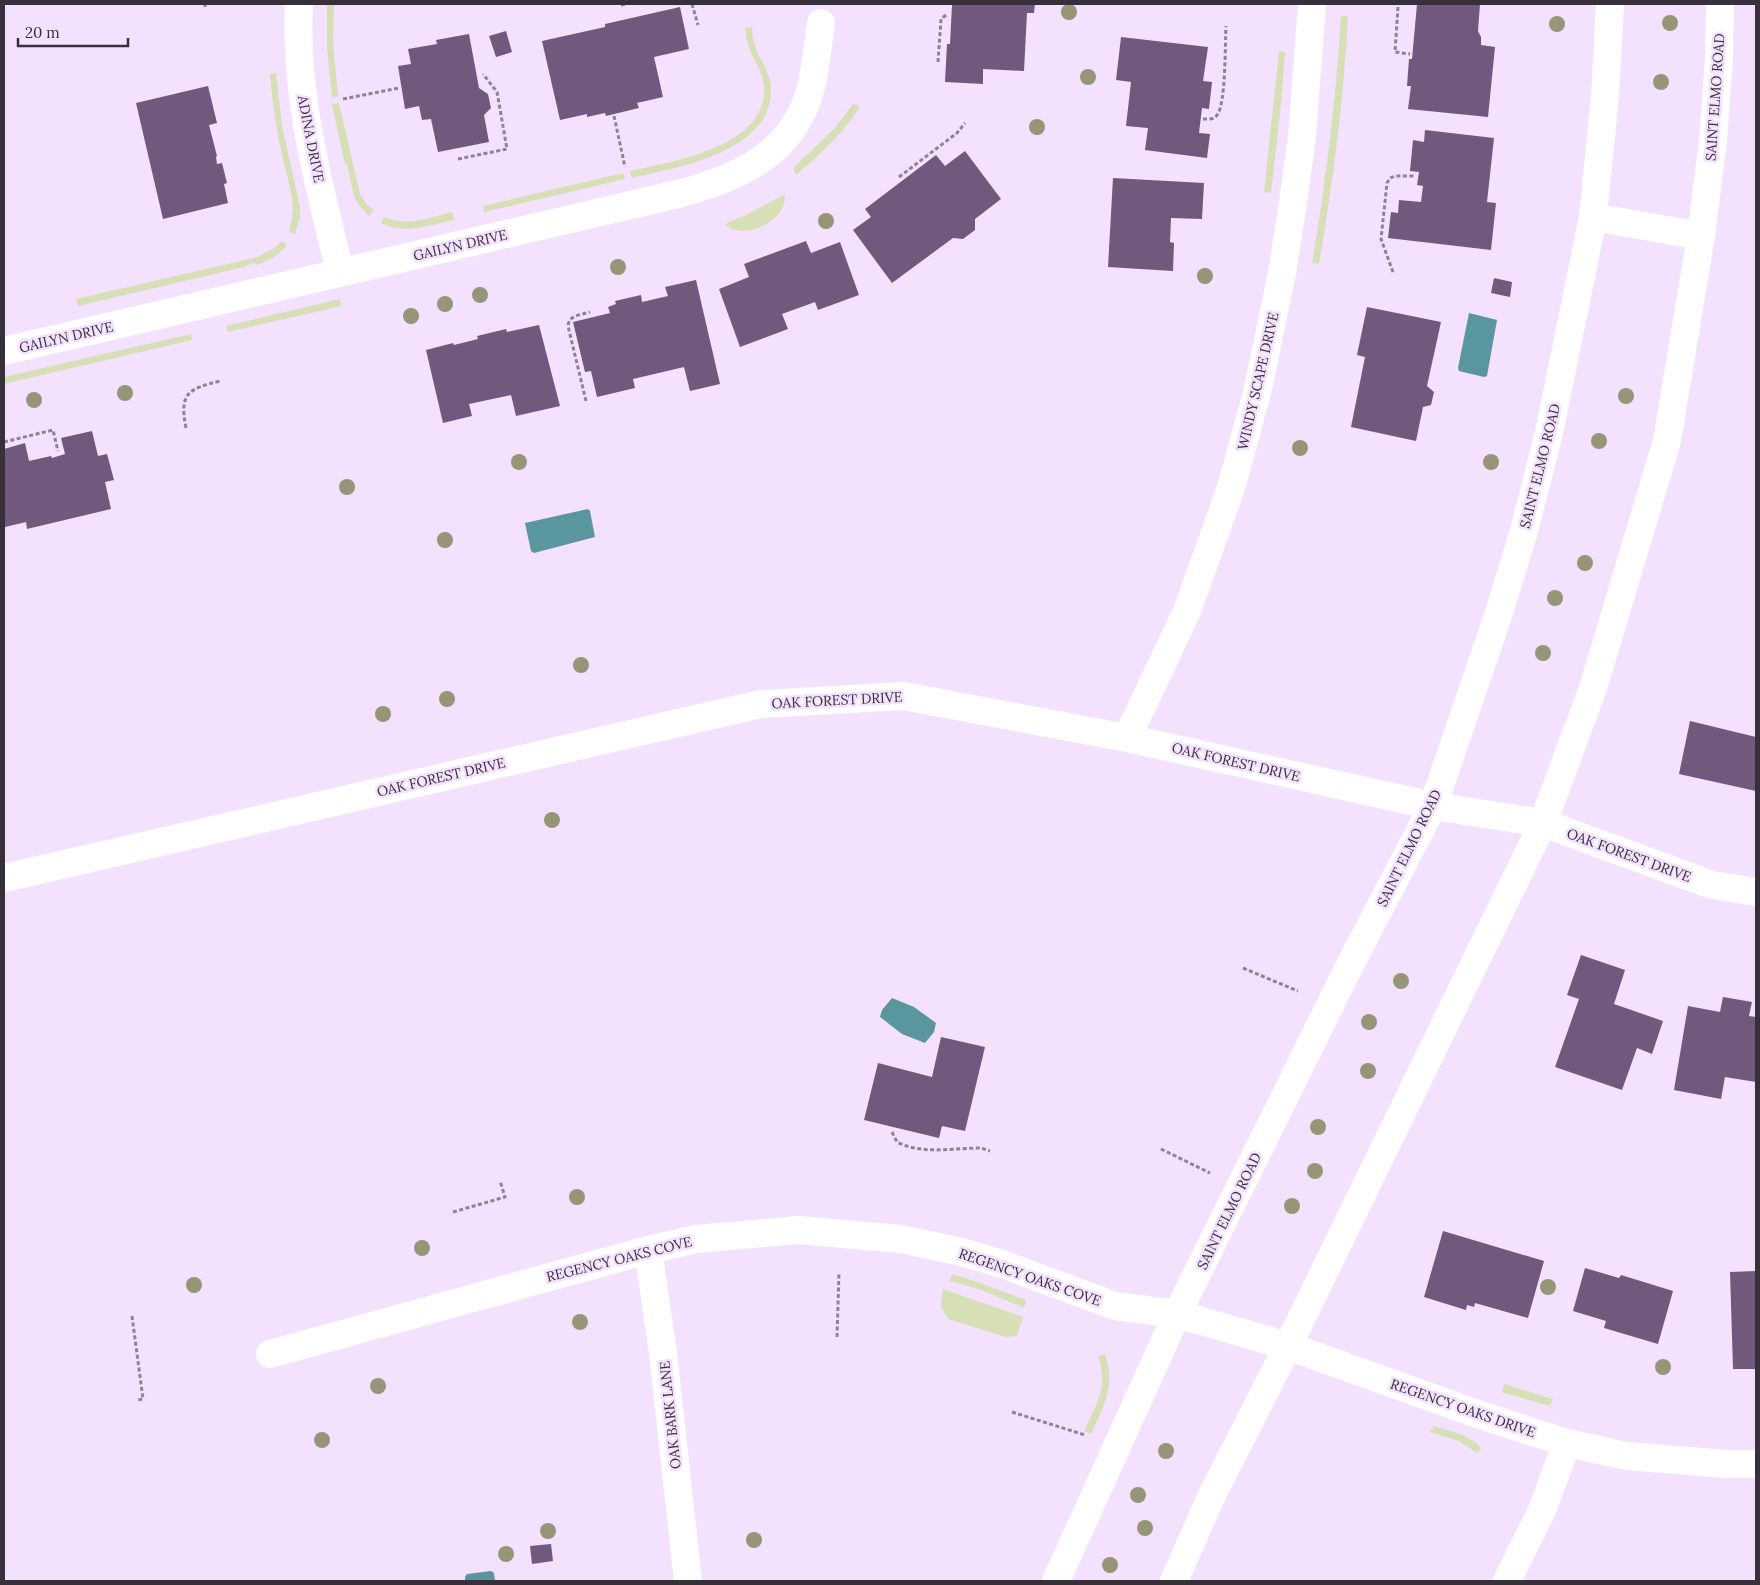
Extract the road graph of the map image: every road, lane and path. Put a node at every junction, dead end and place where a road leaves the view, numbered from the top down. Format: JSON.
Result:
{"nodes":[{"id":1,"x":299,"y":4,"type":"edge"},
{"id":2,"x":626,"y":4,"type":"edge"},
{"id":3,"x":692,"y":4,"type":"edge"},
{"id":4,"x":1312,"y":4,"type":"edge"},
{"id":5,"x":1610,"y":4,"type":"edge"},
{"id":6,"x":1720,"y":4,"type":"edge"},
{"id":7,"x":621,"y":5,"type":"dead end"},
{"id":8,"x":1398,"y":7,"type":"dead end"},
{"id":9,"x":946,"y":15,"type":"dead end"},
{"id":10,"x":821,"y":23,"type":"dead end"},
{"id":11,"x":698,"y":25,"type":"dead end"},
{"id":12,"x":1226,"y":26,"type":"dead end"},
{"id":13,"x":1410,"y":54,"type":"dead end"},
{"id":14,"x":938,"y":62,"type":"dead end"},
{"id":15,"x":483,"y":74,"type":"dead end"},
{"id":16,"x":399,"y":88,"type":"dead end"},
{"id":17,"x":344,"y":99,"type":"dead end"},
{"id":18,"x":614,"y":116,"type":"dead end"},
{"id":19,"x":1203,"y":119,"type":"dead end"},
{"id":20,"x":965,"y":123,"type":"dead end"},
{"id":21,"x":458,"y":159,"type":"dead end"},
{"id":22,"x":625,"y":167,"type":"dead end"},
{"id":23,"x":1415,"y":176,"type":"dead end"},
{"id":24,"x":899,"y":177,"type":"dead end"},
{"id":25,"x":1593,"y":217,"type":"junction"},
{"id":26,"x":1701,"y":236,"type":"junction"},
{"id":27,"x":340,"y":272,"type":"junction"},
{"id":28,"x":1393,"y":272,"type":"dead end"},
{"id":29,"x":590,"y":312,"type":"dead end"},
{"id":30,"x":4,"y":352,"type":"edge"},
{"id":31,"x":220,"y":381,"type":"dead end"},
{"id":32,"x":586,"y":401,"type":"dead end"},
{"id":33,"x":186,"y":428,"type":"dead end"},
{"id":34,"x":4,"y":442,"type":"edge"},
{"id":35,"x":58,"y":451,"type":"dead end"},
{"id":36,"x":1127,"y":738,"type":"junction"},
{"id":37,"x":1433,"y":806,"type":"junction"},
{"id":38,"x":1543,"y":823,"type":"junction"},
{"id":39,"x":4,"y":878,"type":"edge"},
{"id":40,"x":1756,"y":892,"type":"edge"},
{"id":41,"x":1243,"y":968,"type":"dead end"},
{"id":42,"x":1298,"y":991,"type":"dead end"},
{"id":43,"x":892,"y":1132,"type":"dead end"},
{"id":44,"x":1161,"y":1149,"type":"dead end"},
{"id":45,"x":990,"y":1151,"type":"dead end"},
{"id":46,"x":1213,"y":1174,"type":"dead end"},
{"id":47,"x":500,"y":1181,"type":"dead end"},
{"id":48,"x":453,"y":1212,"type":"dead end"},
{"id":49,"x":648,"y":1250,"type":"junction"},
{"id":50,"x":839,"y":1272,"type":"dead end"},
{"id":51,"x":1177,"y":1314,"type":"junction"},
{"id":52,"x":132,"y":1316,"type":"dead end"},
{"id":53,"x":837,"y":1337,"type":"dead end"},
{"id":54,"x":1288,"y":1346,"type":"junction"},
{"id":55,"x":270,"y":1354,"type":"dead end"},
{"id":56,"x":138,"y":1400,"type":"dead end"},
{"id":57,"x":1012,"y":1412,"type":"dead end"},
{"id":58,"x":1091,"y":1437,"type":"dead end"},
{"id":59,"x":1567,"y":1443,"type":"junction"},
{"id":60,"x":1756,"y":1464,"type":"edge"},
{"id":61,"x":688,"y":1581,"type":"edge"},
{"id":62,"x":1056,"y":1581,"type":"edge"},
{"id":63,"x":1174,"y":1581,"type":"edge"},
{"id":64,"x":1507,"y":1581,"type":"edge"}],
"edges":[{"from":1,"to":27,"type":"street","name":"ADINA DRIVE"},
{"from":2,"to":7,"type":"path"},
{"from":3,"to":11,"type":"path"},
{"from":4,"to":36,"type":"street","name":"WINDY SCAPE DRIVE"},
{"from":5,"to":25,"type":"street","name":"SAINT ELMO ROAD"},
{"from":6,"to":26,"type":"street","name":"SAINT ELMO ROAD"},
{"from":8,"to":13,"type":"path"},
{"from":9,"to":14,"type":"path"},
{"from":10,"to":27,"type":"street","name":"GAILYN DRIVE"},
{"from":12,"to":19,"type":"path"},
{"from":15,"to":21,"type":"path"},
{"from":16,"to":17,"type":"path"},
{"from":18,"to":22,"type":"path"},
{"from":20,"to":24,"type":"path"},
{"from":23,"to":28,"type":"path"},
{"from":25,"to":26,"type":"street"},
{"from":25,"to":37,"type":"street","name":"SAINT ELMO ROAD"},
{"from":26,"to":38,"type":"street","name":"SAINT ELMO ROAD"},
{"from":27,"to":30,"type":"street","name":"GAILYN DRIVE"},
{"from":29,"to":32,"type":"path"},
{"from":31,"to":33,"type":"path"},
{"from":34,"to":35,"type":"path"},
{"from":36,"to":37,"type":"street","name":"OAK FOREST DRIVE"},
{"from":36,"to":39,"type":"street","name":"OAK FOREST DRIVE"},
{"from":37,"to":38,"type":"street","name":"OAK FOREST DRIVE"},
{"from":37,"to":51,"type":"street","name":"SAINT ELMO ROAD"},
{"from":38,"to":40,"type":"street","name":"OAK FOREST DRIVE"},
{"from":38,"to":54,"type":"street","name":"SAINT ELMO ROAD"},
{"from":41,"to":42,"type":"path"},
{"from":43,"to":45,"type":"path"},
{"from":44,"to":46,"type":"path"},
{"from":47,"to":48,"type":"path"},
{"from":49,"to":51,"type":"street","name":"REGENCY OAKS COVE"},
{"from":49,"to":55,"type":"street","name":"REGENCY OAKS COVE"},
{"from":49,"to":61,"type":"street","name":"OAK BARK LANE"},
{"from":50,"to":53,"type":"path"},
{"from":51,"to":54,"type":"street","name":"REGENCY OAKS DRIVE"},
{"from":51,"to":62,"type":"street","name":"SAINT ELMO ROAD"},
{"from":52,"to":56,"type":"path"},
{"from":54,"to":59,"type":"street","name":"REGENCY OAKS DRIVE"},
{"from":54,"to":63,"type":"street","name":"SAINT ELMO ROAD"},
{"from":57,"to":58,"type":"path"},
{"from":59,"to":60,"type":"street","name":"REGENCY OAKS DRIVE"},
{"from":59,"to":64,"type":"street"}]}
